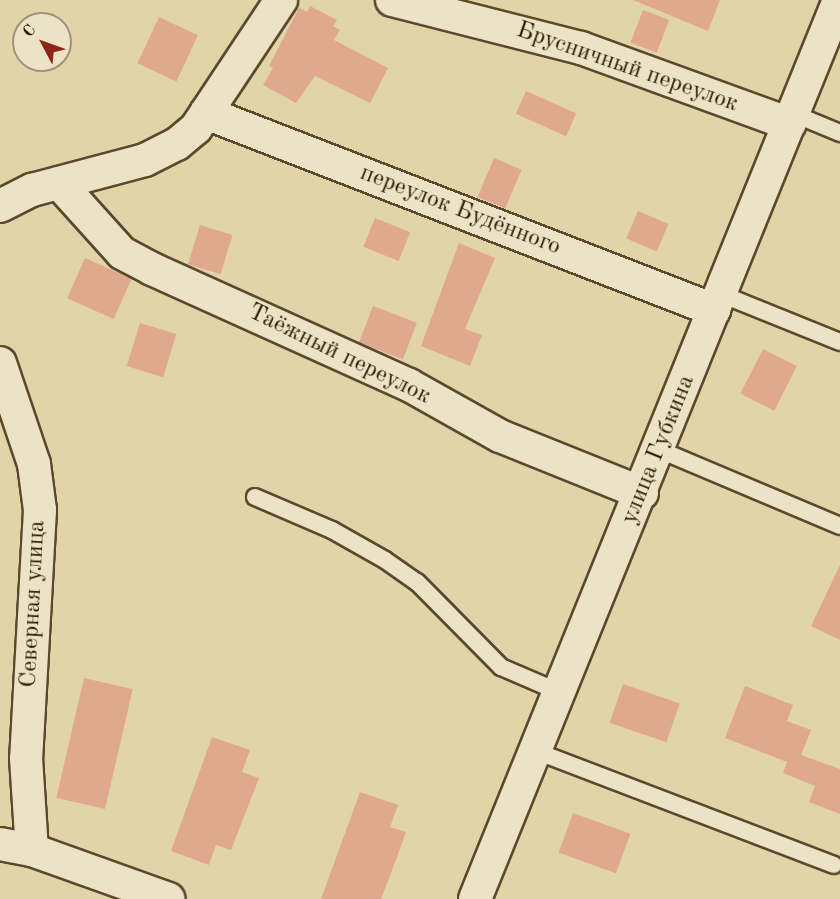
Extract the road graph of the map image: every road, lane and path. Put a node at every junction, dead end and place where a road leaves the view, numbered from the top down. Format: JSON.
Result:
{"nodes":[{"id":1,"x":281,"y":0,"type":"edge"},
{"id":2,"x":392,"y":0,"type":"edge"},
{"id":3,"x":840,"y":0,"type":"edge"},
{"id":4,"x":206,"y":113,"type":"junction"},
{"id":5,"x":792,"y":119,"type":"junction"},
{"id":6,"x":840,"y":133,"type":"edge"},
{"id":7,"x":59,"y":183,"type":"junction"},
{"id":8,"x":0,"y":206,"type":"edge"},
{"id":9,"x":717,"y":302,"type":"junction"},
{"id":10,"x":840,"y":342,"type":"edge"},
{"id":11,"x":0,"y":363,"type":"edge"},
{"id":12,"x":660,"y":450,"type":"junction"},
{"id":13,"x":642,"y":493,"type":"junction"},
{"id":14,"x":255,"y":497,"type":"dead end"},
{"id":15,"x":840,"y":526,"type":"edge"},
{"id":16,"x":557,"y":691,"type":"junction"},
{"id":17,"x":533,"y":750,"type":"junction"},
{"id":18,"x":0,"y":844,"type":"edge"},
{"id":19,"x":32,"y":850,"type":"junction"},
{"id":20,"x":834,"y":865,"type":"dead end"},
{"id":21,"x":169,"y":899,"type":"edge"},
{"id":22,"x":475,"y":899,"type":"edge"}],
"edges":[{"from":1,"to":4,"type":"street"},
{"from":2,"to":5,"type":"street","name":"Брусничный переулок"},
{"from":3,"to":5,"type":"street","name":"улица Губкина"},
{"from":4,"to":7,"type":"street"},
{"from":4,"to":9,"type":"street","name":"переулок Будённого"},
{"from":5,"to":6,"type":"lane","name":"Брусничный переулок"},
{"from":5,"to":9,"type":"street","name":"улица Губкина"},
{"from":7,"to":8,"type":"street"},
{"from":7,"to":13,"type":"street","name":"Таёжный переулок"},
{"from":9,"to":10,"type":"lane","name":"переулок Будённого"},
{"from":9,"to":12,"type":"street","name":"улица Губкина"},
{"from":11,"to":19,"type":"street","name":"Северная улица"},
{"from":12,"to":13,"type":"street","name":"улица Губкина"},
{"from":12,"to":15,"type":"lane"},
{"from":13,"to":16,"type":"street","name":"улица Губкина"},
{"from":14,"to":16,"type":"lane"},
{"from":16,"to":17,"type":"street","name":"улица Губкина"},
{"from":17,"to":20,"type":"lane"},
{"from":17,"to":22,"type":"street","name":"улица Губкина"},
{"from":18,"to":19,"type":"street"},
{"from":19,"to":21,"type":"street"}]}
